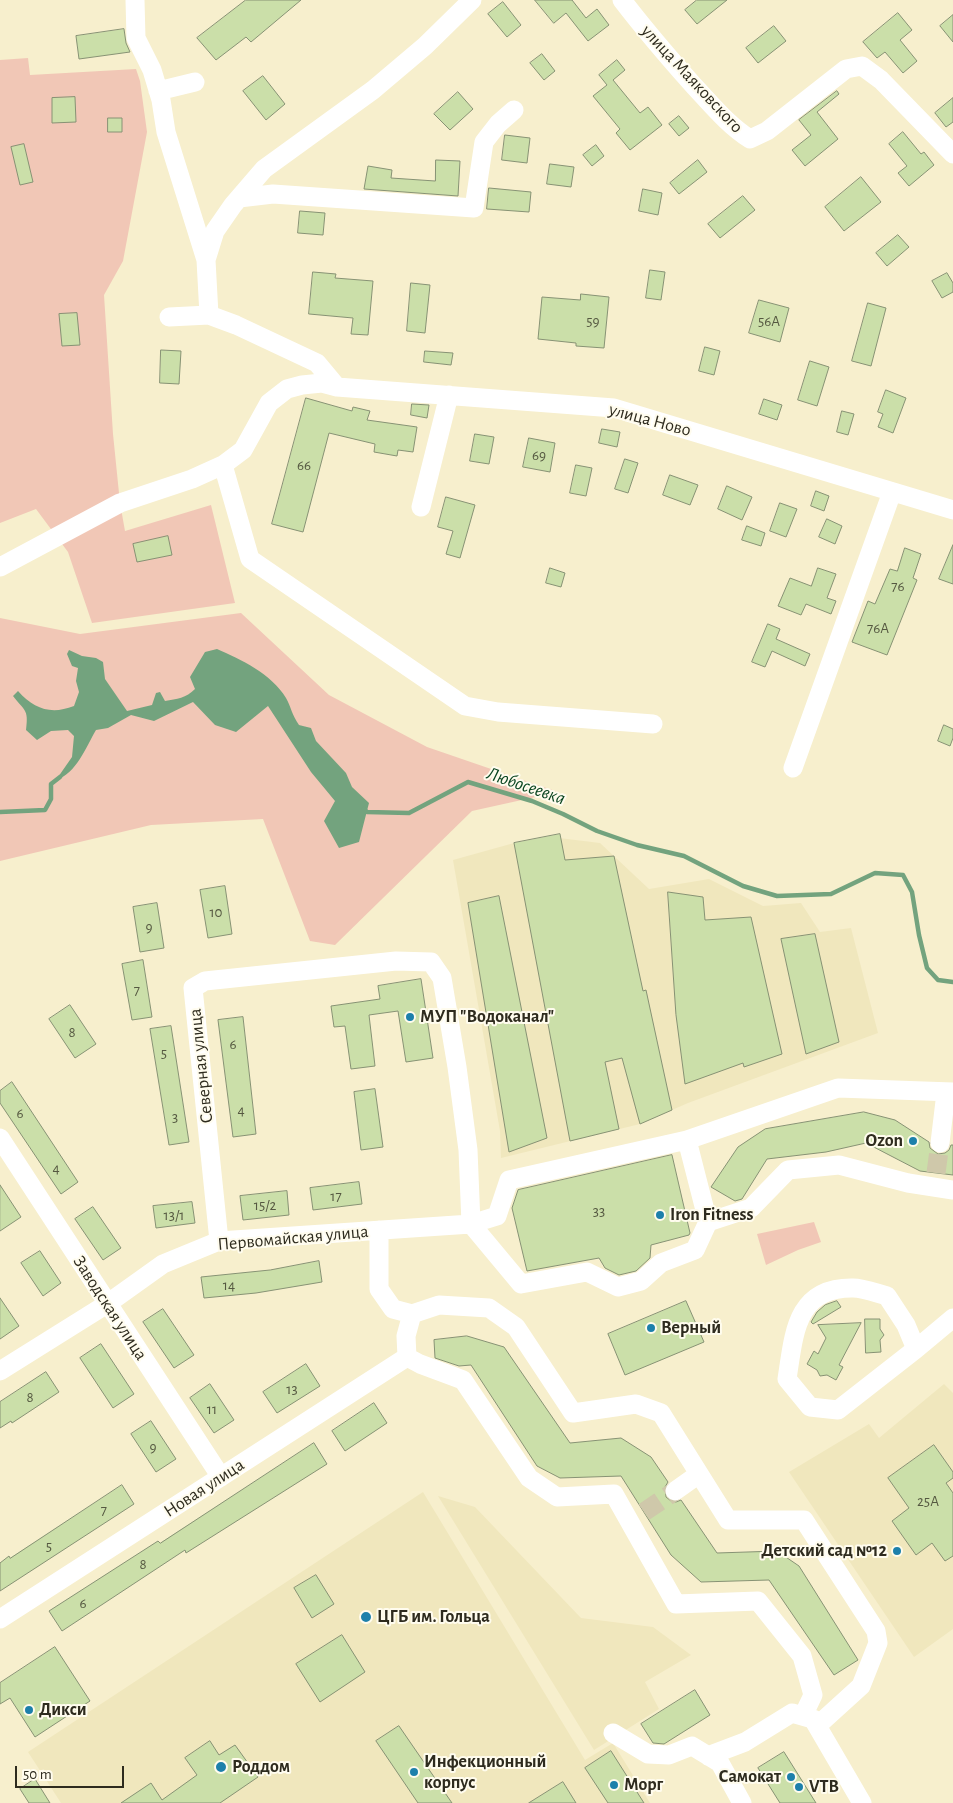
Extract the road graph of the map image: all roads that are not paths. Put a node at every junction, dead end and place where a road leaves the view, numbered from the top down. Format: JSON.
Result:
{"nodes":[{"id":1,"x":134,"y":0,"type":"edge"},
{"id":2,"x":472,"y":0,"type":"edge"},
{"id":3,"x":622,"y":0,"type":"edge"},
{"id":4,"x":195,"y":82,"type":"dead end"},
{"id":5,"x":158,"y":91,"type":"junction"},
{"id":6,"x":514,"y":110,"type":"dead end"},
{"id":7,"x":953,"y":154,"type":"edge"},
{"id":8,"x":239,"y":198,"type":"junction"},
{"id":9,"x":206,"y":260,"type":"junction"},
{"id":10,"x":210,"y":315,"type":"junction"},
{"id":11,"x":169,"y":317,"type":"dead end"},
{"id":12,"x":336,"y":387,"type":"junction"},
{"id":13,"x":449,"y":395,"type":"junction"},
{"id":14,"x":222,"y":465,"type":"junction"},
{"id":15,"x":892,"y":492,"type":"junction"},
{"id":16,"x":421,"y":506,"type":"dead end"},
{"id":17,"x":953,"y":510,"type":"edge"},
{"id":18,"x":0,"y":567,"type":"edge"},
{"id":19,"x":653,"y":724,"type":"dead end"},
{"id":20,"x":793,"y":768,"type":"dead end"},
{"id":21,"x":950,"y":1092,"type":"edge"},
{"id":22,"x":0,"y":1138,"type":"edge"},
{"id":23,"x":687,"y":1140,"type":"junction"},
{"id":24,"x":940,"y":1144,"type":"tunnel mouth"},
{"id":25,"x":953,"y":1190,"type":"edge"},
{"id":26,"x":708,"y":1222,"type":"junction"},
{"id":27,"x":471,"y":1224,"type":"junction"},
{"id":28,"x":379,"y":1230,"type":"junction"},
{"id":29,"x":219,"y":1241,"type":"junction"},
{"id":30,"x":107,"y":1304,"type":"junction"},
{"id":31,"x":412,"y":1314,"type":"junction"},
{"id":32,"x":953,"y":1318,"type":"edge"},
{"id":33,"x":916,"y":1349,"type":"junction"},
{"id":34,"x":407,"y":1357,"type":"junction"},
{"id":35,"x":0,"y":1371,"type":"edge"},
{"id":36,"x":699,"y":1474,"type":"junction"},
{"id":37,"x":220,"y":1477,"type":"junction"},
{"id":38,"x":675,"y":1491,"type":"tunnel mouth"},
{"id":39,"x":0,"y":1619,"type":"edge"},
{"id":40,"x":810,"y":1721,"type":"junction"},
{"id":41,"x":614,"y":1733,"type":"dead end"},
{"id":42,"x":708,"y":1756,"type":"junction"},
{"id":43,"x":742,"y":1803,"type":"edge"},
{"id":44,"x":862,"y":1803,"type":"edge"}],
"edges":[{"from":1,"to":5,"type":"street"},
{"from":2,"to":8,"type":"street"},
{"from":3,"to":7,"type":"street","name":"улица Маяковского"},
{"from":4,"to":5,"type":"street"},
{"from":5,"to":9,"type":"street"},
{"from":6,"to":8,"type":"street"},
{"from":8,"to":9,"type":"street"},
{"from":9,"to":10,"type":"street"},
{"from":10,"to":11,"type":"street"},
{"from":10,"to":12,"type":"street"},
{"from":12,"to":13,"type":"street","name":"улица Ново"},
{"from":12,"to":14,"type":"street","name":"улица Ново"},
{"from":13,"to":15,"type":"street","name":"улица Ново"},
{"from":13,"to":16,"type":"street"},
{"from":14,"to":18,"type":"street","name":"улица Ново"},
{"from":14,"to":19,"type":"street"},
{"from":15,"to":17,"type":"street","name":"улица Ново"},
{"from":15,"to":20,"type":"street"},
{"from":21,"to":23,"type":"street"},
{"from":21,"to":24,"type":"street"},
{"from":22,"to":30,"type":"street","name":"Заводская улица"},
{"from":23,"to":26,"type":"street"},
{"from":23,"to":27,"type":"street","name":"Первомайская улица"},
{"from":25,"to":26,"type":"street"},
{"from":26,"to":27,"type":"street"},
{"from":27,"to":28,"type":"street","name":"Первомайская улица"},
{"from":27,"to":29,"type":"street","name":"Северная улица"},
{"from":28,"to":29,"type":"street","name":"Первомайская улица"},
{"from":28,"to":31,"type":"street"},
{"from":29,"to":30,"type":"street","name":"Первомайская улица"},
{"from":30,"to":35,"type":"street","name":"Первомайская улица"},
{"from":30,"to":37,"type":"street","name":"Заводская улица"},
{"from":31,"to":34,"type":"street"},
{"from":31,"to":36,"type":"street"},
{"from":32,"to":33,"type":"street"},
{"from":33,"to":33,"type":"street"},
{"from":34,"to":37,"type":"street","name":"Новая улица"},
{"from":34,"to":40,"type":"street"},
{"from":36,"to":38,"type":"street"},
{"from":36,"to":40,"type":"street"},
{"from":37,"to":39,"type":"street","name":"Новая улица"},
{"from":40,"to":42,"type":"street"},
{"from":40,"to":44,"type":"street"},
{"from":41,"to":42,"type":"street"},
{"from":42,"to":43,"type":"street"}]}
